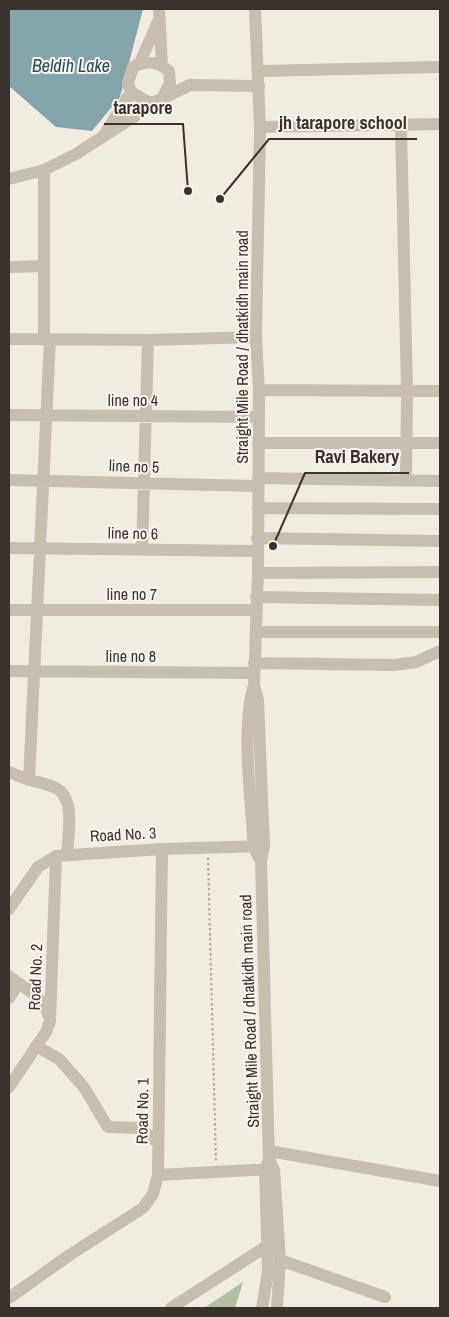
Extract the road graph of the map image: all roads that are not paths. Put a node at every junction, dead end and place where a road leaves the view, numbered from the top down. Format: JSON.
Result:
{"nodes":[{"id":1,"x":255,"y":9,"type":"edge"},
{"id":2,"x":159,"y":14,"type":"edge"},
{"id":3,"x":140,"y":63,"type":"junction"},
{"id":4,"x":440,"y":67,"type":"edge"},
{"id":5,"x":165,"y":68,"type":"junction"},
{"id":6,"x":259,"y":71,"type":"junction"},
{"id":7,"x":190,"y":85,"type":"junction"},
{"id":8,"x":259,"y":86,"type":"junction"},
{"id":9,"x":130,"y":92,"type":"junction"},
{"id":10,"x":163,"y":97,"type":"junction"},
{"id":11,"x":148,"y":102,"type":"junction"},
{"id":12,"x":400,"y":124,"type":"junction"},
{"id":13,"x":440,"y":124,"type":"edge"},
{"id":14,"x":260,"y":127,"type":"junction"},
{"id":15,"x":104,"y":135,"type":"junction"},
{"id":16,"x":44,"y":170,"type":"junction"},
{"id":17,"x":9,"y":179,"type":"edge"},
{"id":18,"x":44,"y":266,"type":"junction"},
{"id":19,"x":9,"y":267,"type":"edge"},
{"id":20,"x":256,"y":337,"type":"junction"},
{"id":21,"x":9,"y":339,"type":"edge"},
{"id":22,"x":47,"y":339,"type":"junction"},
{"id":23,"x":148,"y":340,"type":"junction"},
{"id":24,"x":259,"y":390,"type":"junction"},
{"id":25,"x":407,"y":391,"type":"junction"},
{"id":26,"x":440,"y":391,"type":"edge"},
{"id":27,"x":9,"y":415,"type":"edge"},
{"id":28,"x":47,"y":416,"type":"junction"},
{"id":29,"x":146,"y":416,"type":"junction"},
{"id":30,"x":257,"y":417,"type":"junction"},
{"id":31,"x":258,"y":443,"type":"junction"},
{"id":32,"x":406,"y":443,"type":"junction"},
{"id":33,"x":440,"y":443,"type":"edge"},
{"id":34,"x":9,"y":480,"type":"edge"},
{"id":35,"x":44,"y":480,"type":"junction"},
{"id":36,"x":406,"y":480,"type":"junction"},
{"id":37,"x":440,"y":481,"type":"edge"},
{"id":38,"x":258,"y":482,"type":"junction"},
{"id":39,"x":145,"y":483,"type":"junction"},
{"id":40,"x":258,"y":508,"type":"junction"},
{"id":41,"x":440,"y":509,"type":"edge"},
{"id":42,"x":257,"y":538,"type":"junction"},
{"id":43,"x":440,"y":541,"type":"edge"},
{"id":44,"x":9,"y":548,"type":"edge"},
{"id":45,"x":41,"y":548,"type":"junction"},
{"id":46,"x":142,"y":550,"type":"junction"},
{"id":47,"x":258,"y":551,"type":"junction"},
{"id":48,"x":440,"y":572,"type":"edge"},
{"id":49,"x":258,"y":573,"type":"junction"},
{"id":50,"x":440,"y":600,"type":"edge"},
{"id":51,"x":256,"y":603,"type":"junction"},
{"id":52,"x":9,"y":610,"type":"edge"},
{"id":53,"x":37,"y":610,"type":"junction"},
{"id":54,"x":256,"y":632,"type":"junction"},
{"id":55,"x":440,"y":632,"type":"edge"},
{"id":56,"x":440,"y":651,"type":"edge"},
{"id":57,"x":9,"y":671,"type":"edge"},
{"id":58,"x":36,"y":672,"type":"junction"},
{"id":59,"x":254,"y":673,"type":"junction"},
{"id":60,"x":9,"y":772,"type":"edge"},
{"id":61,"x":29,"y":780,"type":"junction"},
{"id":62,"x":259,"y":847,"type":"junction"},
{"id":63,"x":162,"y":849,"type":"junction"},
{"id":64,"x":62,"y":855,"type":"junction"},
{"id":65,"x":9,"y":909,"type":"edge"},
{"id":66,"x":13,"y":980,"type":"edge"},
{"id":67,"x":9,"y":998,"type":"edge"},
{"id":68,"x":50,"y":1021,"type":"junction"},
{"id":69,"x":36,"y":1046,"type":"junction"},
{"id":70,"x":9,"y":1087,"type":"edge"},
{"id":71,"x":158,"y":1143,"type":"junction"},
{"id":72,"x":269,"y":1162,"type":"junction"},
{"id":73,"x":158,"y":1175,"type":"junction"},
{"id":74,"x":440,"y":1181,"type":"edge"},
{"id":75,"x":267,"y":1246,"type":"junction"},
{"id":76,"x":280,"y":1260,"type":"junction"},
{"id":77,"x":385,"y":1297,"type":"dead end"},
{"id":78,"x":9,"y":1298,"type":"edge"},
{"id":79,"x":171,"y":1308,"type":"edge"},
{"id":80,"x":262,"y":1308,"type":"edge"},
{"id":81,"x":277,"y":1308,"type":"edge"}],
"edges":[{"from":1,"to":6,"type":"street","name":"Straight Mile Road / dhatkidh main road"},
{"from":2,"to":3,"type":"street"},
{"from":2,"to":5,"type":"street"},
{"from":3,"to":5,"type":"street"},
{"from":3,"to":9,"type":"street"},
{"from":4,"to":6,"type":"street"},
{"from":5,"to":7,"type":"street"},
{"from":5,"to":10,"type":"street"},
{"from":6,"to":8,"type":"street","name":"Straight Mile Road / dhatkidh main road"},
{"from":7,"to":8,"type":"street"},
{"from":7,"to":10,"type":"street"},
{"from":8,"to":14,"type":"street","name":"Straight Mile Road / dhatkidh main road"},
{"from":9,"to":11,"type":"street"},
{"from":9,"to":15,"type":"street"},
{"from":10,"to":11,"type":"street"},
{"from":11,"to":15,"type":"street"},
{"from":12,"to":13,"type":"street"},
{"from":12,"to":14,"type":"street"},
{"from":12,"to":25,"type":"street"},
{"from":14,"to":20,"type":"street","name":"Straight Mile Road / dhatkidh main road"},
{"from":15,"to":16,"type":"street"},
{"from":16,"to":17,"type":"street"},
{"from":16,"to":18,"type":"street"},
{"from":18,"to":19,"type":"street"},
{"from":18,"to":22,"type":"street"},
{"from":20,"to":23,"type":"street"},
{"from":20,"to":24,"type":"street","name":"Straight Mile Road / dhatkidh main road"},
{"from":21,"to":22,"type":"street"},
{"from":22,"to":23,"type":"street"},
{"from":22,"to":28,"type":"street"},
{"from":23,"to":29,"type":"street"},
{"from":24,"to":25,"type":"street"},
{"from":24,"to":30,"type":"street","name":"Straight Mile Road / dhatkidh main road"},
{"from":25,"to":26,"type":"street"},
{"from":25,"to":32,"type":"street"},
{"from":27,"to":28,"type":"street","name":"line no 4"},
{"from":28,"to":29,"type":"street","name":"line no 4"},
{"from":28,"to":35,"type":"street"},
{"from":29,"to":30,"type":"street","name":"line no 4"},
{"from":29,"to":39,"type":"street"},
{"from":30,"to":31,"type":"street","name":"Straight Mile Road / dhatkidh main road"},
{"from":31,"to":32,"type":"street"},
{"from":31,"to":38,"type":"street","name":"Straight Mile Road / dhatkidh main road"},
{"from":32,"to":33,"type":"street"},
{"from":32,"to":36,"type":"street"},
{"from":34,"to":35,"type":"street","name":"line no 5"},
{"from":35,"to":39,"type":"street","name":"line no 5"},
{"from":35,"to":45,"type":"street"},
{"from":36,"to":37,"type":"street","name":"line no 5"},
{"from":36,"to":38,"type":"street","name":"line no 5"},
{"from":38,"to":39,"type":"street","name":"line no 5"},
{"from":38,"to":40,"type":"street","name":"Straight Mile Road / dhatkidh main road"},
{"from":39,"to":46,"type":"street"},
{"from":40,"to":41,"type":"street"},
{"from":40,"to":42,"type":"street","name":"Straight Mile Road / dhatkidh main road"},
{"from":42,"to":43,"type":"street"},
{"from":42,"to":47,"type":"street","name":"Straight Mile Road / dhatkidh main road"},
{"from":44,"to":45,"type":"street","name":"line no 6"},
{"from":45,"to":46,"type":"street","name":"line no 6"},
{"from":45,"to":53,"type":"street"},
{"from":46,"to":47,"type":"street","name":"line no 6"},
{"from":47,"to":49,"type":"street","name":"Straight Mile Road / dhatkidh main road"},
{"from":48,"to":49,"type":"street"},
{"from":49,"to":51,"type":"street","name":"Straight Mile Road / dhatkidh main road"},
{"from":50,"to":51,"type":"street","name":"line no 7"},
{"from":51,"to":53,"type":"street","name":"line no 7"},
{"from":51,"to":54,"type":"street","name":"Straight Mile Road / dhatkidh main road"},
{"from":52,"to":53,"type":"street","name":"line no 7"},
{"from":53,"to":58,"type":"street"},
{"from":54,"to":55,"type":"street"},
{"from":54,"to":59,"type":"street","name":"Straight Mile Road / dhatkidh main road"},
{"from":56,"to":59,"type":"street","name":"line no 8"},
{"from":57,"to":58,"type":"street","name":"line no 8"},
{"from":58,"to":59,"type":"street","name":"line no 8"},
{"from":58,"to":61,"type":"street"},
{"from":59,"to":62,"type":"street","name":"Straight Mile Road / dhatkidh main road"},
{"from":60,"to":61,"type":"street","name":"Road No. 2"},
{"from":61,"to":64,"type":"street","name":"Road No. 2"},
{"from":62,"to":63,"type":"street","name":"Road No. 3"},
{"from":62,"to":72,"type":"street","name":"Straight Mile Road / dhatkidh main road"},
{"from":63,"to":64,"type":"street","name":"Road No. 3"},
{"from":63,"to":71,"type":"street","name":"Road No. 1"},
{"from":64,"to":65,"type":"street"},
{"from":64,"to":68,"type":"street","name":"Road No. 2"},
{"from":66,"to":67,"type":"street"},
{"from":66,"to":68,"type":"street"},
{"from":68,"to":69,"type":"street","name":"Road No. 2"},
{"from":69,"to":70,"type":"street","name":"Road No. 2"},
{"from":69,"to":71,"type":"street"},
{"from":71,"to":73,"type":"street","name":"Road No. 1"},
{"from":72,"to":73,"type":"street"},
{"from":72,"to":74,"type":"street"},
{"from":72,"to":75,"type":"street","name":"Straight Mile Road / dhatkidh main road"},
{"from":72,"to":76,"type":"street","name":"Straight Mile Road / dhatkidh main road"},
{"from":73,"to":78,"type":"street","name":"Road No. 1"},
{"from":75,"to":79,"type":"street"},
{"from":75,"to":80,"type":"street","name":"Straight Mile Road / dhatkidh main road"},
{"from":76,"to":77,"type":"street"},
{"from":76,"to":81,"type":"street","name":"Straight Mile Road / dhatkidh main road"}]}
